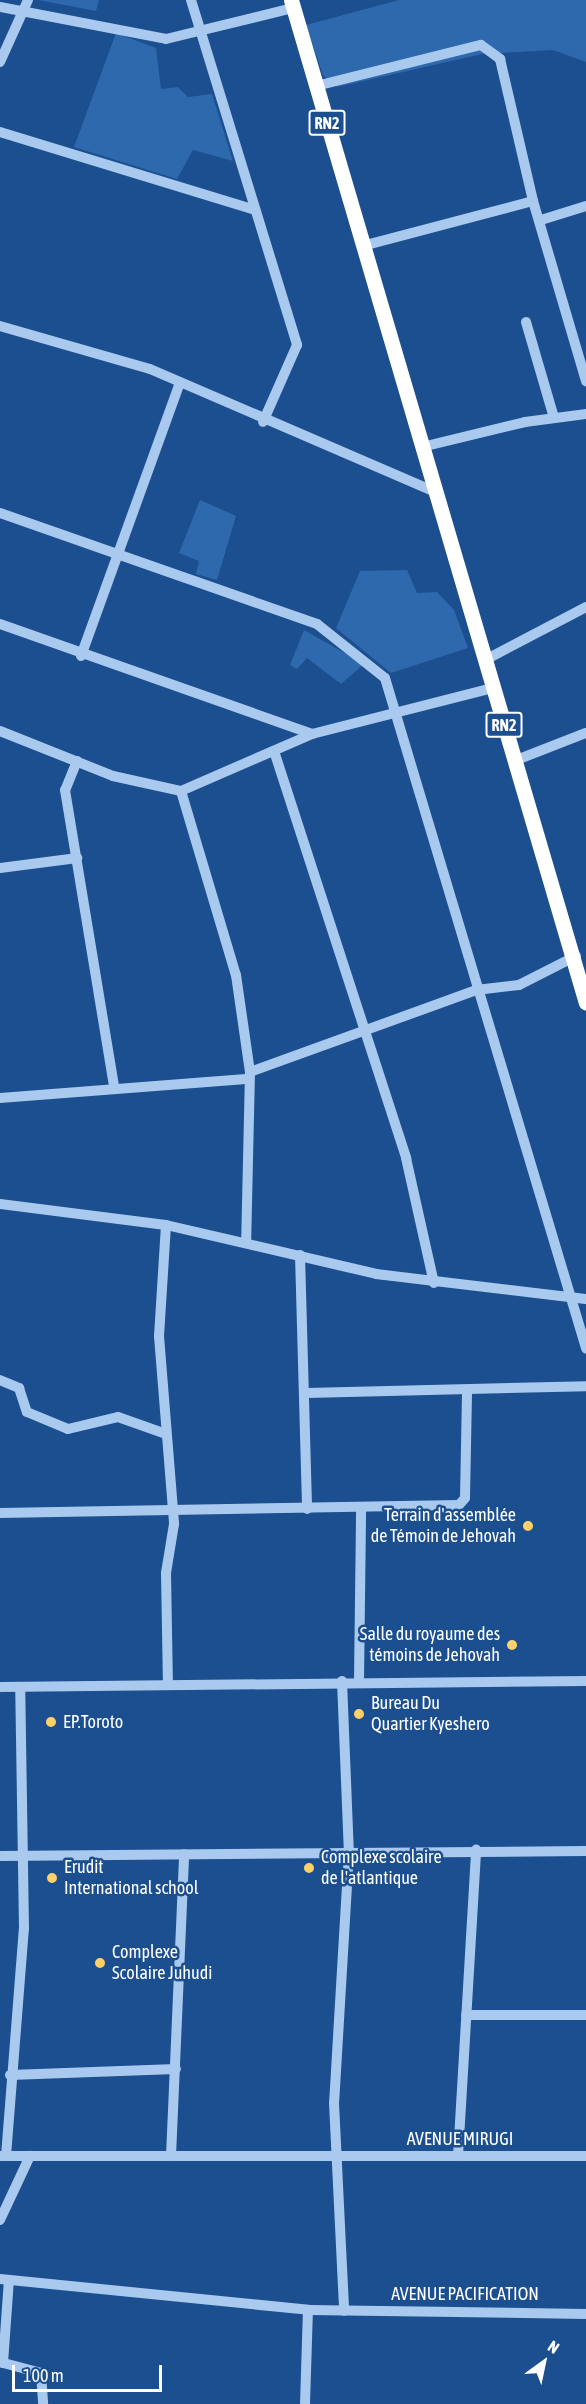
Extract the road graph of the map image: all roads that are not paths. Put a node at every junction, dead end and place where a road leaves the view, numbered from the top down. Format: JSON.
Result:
{"nodes":[{"id":1,"x":191,"y":0,"type":"edge"},
{"id":2,"x":292,"y":4,"type":"edge"},
{"id":3,"x":26,"y":5,"type":"edge"},
{"id":4,"x":0,"y":7,"type":"edge"},
{"id":5,"x":200,"y":32,"type":"junction"},
{"id":6,"x":0,"y":63,"type":"edge"},
{"id":7,"x":316,"y":86,"type":"junction"},
{"id":8,"x":0,"y":132,"type":"edge"},
{"id":9,"x":533,"y":201,"type":"junction"},
{"id":10,"x":586,"y":206,"type":"edge"},
{"id":11,"x":255,"y":210,"type":"junction"},
{"id":12,"x":541,"y":220,"type":"junction"},
{"id":13,"x":363,"y":246,"type":"junction"},
{"id":14,"x":526,"y":322,"type":"dead end"},
{"id":15,"x":0,"y":326,"type":"edge"},
{"id":16,"x":586,"y":381,"type":"edge"},
{"id":17,"x":180,"y":382,"type":"junction"},
{"id":18,"x":586,"y":414,"type":"edge"},
{"id":19,"x":554,"y":418,"type":"junction"},
{"id":20,"x":263,"y":422,"type":"junction"},
{"id":21,"x":422,"y":447,"type":"junction"},
{"id":22,"x":431,"y":489,"type":"junction"},
{"id":23,"x":0,"y":513,"type":"edge"},
{"id":24,"x":114,"y":556,"type":"junction"},
{"id":25,"x":586,"y":607,"type":"edge"},
{"id":26,"x":0,"y":624,"type":"edge"},
{"id":27,"x":81,"y":656,"type":"junction"},
{"id":28,"x":487,"y":659,"type":"junction"},
{"id":29,"x":493,"y":688,"type":"junction"},
{"id":30,"x":398,"y":714,"type":"junction"},
{"id":31,"x":0,"y":731,"type":"edge"},
{"id":32,"x":586,"y":733,"type":"edge"},
{"id":33,"x":312,"y":734,"type":"junction"},
{"id":34,"x":275,"y":754,"type":"junction"},
{"id":35,"x":514,"y":761,"type":"junction"},
{"id":36,"x":77,"y":762,"type":"junction"},
{"id":37,"x":182,"y":791,"type":"junction"},
{"id":38,"x":77,"y":858,"type":"junction"},
{"id":39,"x":0,"y":868,"type":"edge"},
{"id":40,"x":576,"y":956,"type":"junction"},
{"id":41,"x":583,"y":979,"type":"edge"},
{"id":42,"x":476,"y":990,"type":"junction"},
{"id":43,"x":586,"y":1003,"type":"edge"},
{"id":44,"x":362,"y":1028,"type":"junction"},
{"id":45,"x":249,"y":1076,"type":"junction"},
{"id":46,"x":114,"y":1086,"type":"junction"},
{"id":47,"x":0,"y":1098,"type":"edge"},
{"id":48,"x":0,"y":1204,"type":"edge"},
{"id":49,"x":166,"y":1225,"type":"junction"},
{"id":50,"x":246,"y":1243,"type":"junction"},
{"id":51,"x":300,"y":1255,"type":"junction"},
{"id":52,"x":434,"y":1283,"type":"junction"},
{"id":53,"x":571,"y":1297,"type":"junction"},
{"id":54,"x":586,"y":1299,"type":"edge"},
{"id":55,"x":586,"y":1348,"type":"edge"},
{"id":56,"x":0,"y":1380,"type":"edge"},
{"id":57,"x":586,"y":1386,"type":"edge"},
{"id":58,"x":467,"y":1390,"type":"junction"},
{"id":59,"x":307,"y":1393,"type":"junction"},
{"id":60,"x":166,"y":1434,"type":"junction"},
{"id":61,"x":307,"y":1509,"type":"junction"},
{"id":62,"x":361,"y":1509,"type":"junction"},
{"id":63,"x":172,"y":1512,"type":"junction"},
{"id":64,"x":0,"y":1513,"type":"edge"},
{"id":65,"x":342,"y":1681,"type":"junction"},
{"id":66,"x":359,"y":1681,"type":"junction"},
{"id":67,"x":586,"y":1681,"type":"edge"},
{"id":68,"x":168,"y":1685,"type":"junction"},
{"id":69,"x":0,"y":1687,"type":"edge"},
{"id":70,"x":20,"y":1687,"type":"junction"},
{"id":71,"x":477,"y":1850,"type":"junction"},
{"id":72,"x":586,"y":1851,"type":"edge"},
{"id":73,"x":348,"y":1852,"type":"junction"},
{"id":74,"x":184,"y":1854,"type":"junction"},
{"id":75,"x":0,"y":1856,"type":"edge"},
{"id":76,"x":23,"y":1856,"type":"junction"},
{"id":77,"x":466,"y":2014,"type":"junction"},
{"id":78,"x":586,"y":2015,"type":"edge"},
{"id":79,"x":176,"y":2069,"type":"junction"},
{"id":80,"x":9,"y":2075,"type":"junction"},
{"id":81,"x":335,"y":2154,"type":"junction"},
{"id":82,"x":3,"y":2156,"type":"edge"},
{"id":83,"x":30,"y":2156,"type":"junction"},
{"id":84,"x":586,"y":2156,"type":"edge"},
{"id":85,"x":171,"y":2157,"type":"junction"},
{"id":86,"x":458,"y":2157,"type":"junction"},
{"id":87,"x":0,"y":2220,"type":"edge"},
{"id":88,"x":5,"y":2279,"type":"edge"},
{"id":89,"x":308,"y":2310,"type":"junction"},
{"id":90,"x":344,"y":2311,"type":"junction"},
{"id":91,"x":586,"y":2314,"type":"edge"},
{"id":92,"x":1,"y":2363,"type":"edge"},
{"id":93,"x":43,"y":2404,"type":"edge"},
{"id":94,"x":305,"y":2404,"type":"edge"}],
"edges":[{"from":1,"to":5,"type":"street"},
{"from":2,"to":5,"type":"street"},
{"from":2,"to":7,"type":"highway","number":"RN2"},
{"from":3,"to":4,"type":"street"},
{"from":3,"to":5,"type":"street"},
{"from":3,"to":6,"type":"street"},
{"from":5,"to":11,"type":"street"},
{"from":7,"to":9,"type":"street"},
{"from":7,"to":13,"type":"highway","number":"RN2"},
{"from":8,"to":11,"type":"street"},
{"from":9,"to":12,"type":"street"},
{"from":9,"to":13,"type":"street"},
{"from":10,"to":12,"type":"street"},
{"from":11,"to":20,"type":"street"},
{"from":12,"to":16,"type":"street"},
{"from":13,"to":21,"type":"highway","number":"RN2"},
{"from":14,"to":19,"type":"street"},
{"from":15,"to":17,"type":"street"},
{"from":17,"to":20,"type":"street"},
{"from":17,"to":24,"type":"street"},
{"from":18,"to":19,"type":"street"},
{"from":19,"to":21,"type":"street"},
{"from":20,"to":22,"type":"street"},
{"from":21,"to":22,"type":"highway","number":"RN2"},
{"from":22,"to":28,"type":"highway","number":"RN2"},
{"from":23,"to":24,"type":"street"},
{"from":24,"to":27,"type":"street"},
{"from":24,"to":30,"type":"street"},
{"from":25,"to":28,"type":"street"},
{"from":26,"to":27,"type":"street"},
{"from":27,"to":33,"type":"street"},
{"from":28,"to":29,"type":"highway","number":"RN2"},
{"from":29,"to":30,"type":"street"},
{"from":29,"to":35,"type":"highway","number":"RN2"},
{"from":30,"to":33,"type":"street"},
{"from":30,"to":42,"type":"street"},
{"from":31,"to":36,"type":"street"},
{"from":32,"to":35,"type":"street"},
{"from":33,"to":34,"type":"street"},
{"from":34,"to":37,"type":"street"},
{"from":34,"to":44,"type":"street"},
{"from":35,"to":40,"type":"highway","number":"RN2"},
{"from":36,"to":37,"type":"street"},
{"from":36,"to":38,"type":"street"},
{"from":37,"to":45,"type":"street"},
{"from":38,"to":39,"type":"street"},
{"from":38,"to":46,"type":"street"},
{"from":40,"to":41,"type":"highway","number":"RN2"},
{"from":40,"to":42,"type":"street"},
{"from":41,"to":43,"type":"highway","number":"RN2"},
{"from":42,"to":44,"type":"street"},
{"from":42,"to":53,"type":"street"},
{"from":44,"to":45,"type":"street"},
{"from":44,"to":52,"type":"street"},
{"from":45,"to":46,"type":"street"},
{"from":45,"to":50,"type":"street"},
{"from":46,"to":47,"type":"street"},
{"from":48,"to":49,"type":"street"},
{"from":49,"to":50,"type":"street"},
{"from":49,"to":60,"type":"street"},
{"from":50,"to":51,"type":"street"},
{"from":51,"to":52,"type":"street"},
{"from":51,"to":59,"type":"street"},
{"from":52,"to":53,"type":"street"},
{"from":53,"to":54,"type":"street"},
{"from":53,"to":55,"type":"street"},
{"from":56,"to":60,"type":"street"},
{"from":57,"to":58,"type":"street"},
{"from":58,"to":59,"type":"street"},
{"from":58,"to":62,"type":"street"},
{"from":59,"to":61,"type":"street"},
{"from":60,"to":63,"type":"street"},
{"from":61,"to":62,"type":"street"},
{"from":61,"to":63,"type":"street"},
{"from":62,"to":66,"type":"street"},
{"from":63,"to":64,"type":"street"},
{"from":63,"to":68,"type":"street"},
{"from":65,"to":66,"type":"street"},
{"from":65,"to":68,"type":"street"},
{"from":65,"to":73,"type":"street"},
{"from":66,"to":67,"type":"street"},
{"from":68,"to":70,"type":"street"},
{"from":69,"to":70,"type":"street"},
{"from":70,"to":76,"type":"street"},
{"from":71,"to":72,"type":"street"},
{"from":71,"to":73,"type":"street"},
{"from":71,"to":77,"type":"street"},
{"from":73,"to":74,"type":"street"},
{"from":73,"to":81,"type":"street"},
{"from":74,"to":76,"type":"street"},
{"from":74,"to":79,"type":"street"},
{"from":75,"to":76,"type":"street"},
{"from":76,"to":80,"type":"street"},
{"from":77,"to":78,"type":"street"},
{"from":77,"to":86,"type":"street"},
{"from":79,"to":80,"type":"street"},
{"from":79,"to":85,"type":"street"},
{"from":80,"to":82,"type":"street"},
{"from":81,"to":85,"type":"street","name":"AVENUE MIRUGI"},
{"from":81,"to":86,"type":"street","name":"AVENUE MIRUGI"},
{"from":81,"to":90,"type":"street"},
{"from":82,"to":83,"type":"street","name":"AVENUE MIRUGI"},
{"from":83,"to":85,"type":"street","name":"AVENUE MIRUGI"},
{"from":83,"to":87,"type":"street"},
{"from":84,"to":86,"type":"street","name":"AVENUE MIRUGI"},
{"from":88,"to":89,"type":"street","name":"AVENUE PACIFICATION"},
{"from":88,"to":92,"type":"street"},
{"from":89,"to":90,"type":"street","name":"AVENUE PACIFICATION"},
{"from":89,"to":94,"type":"street"},
{"from":90,"to":91,"type":"street","name":"AVENUE PACIFICATION"},
{"from":92,"to":93,"type":"street"}]}
